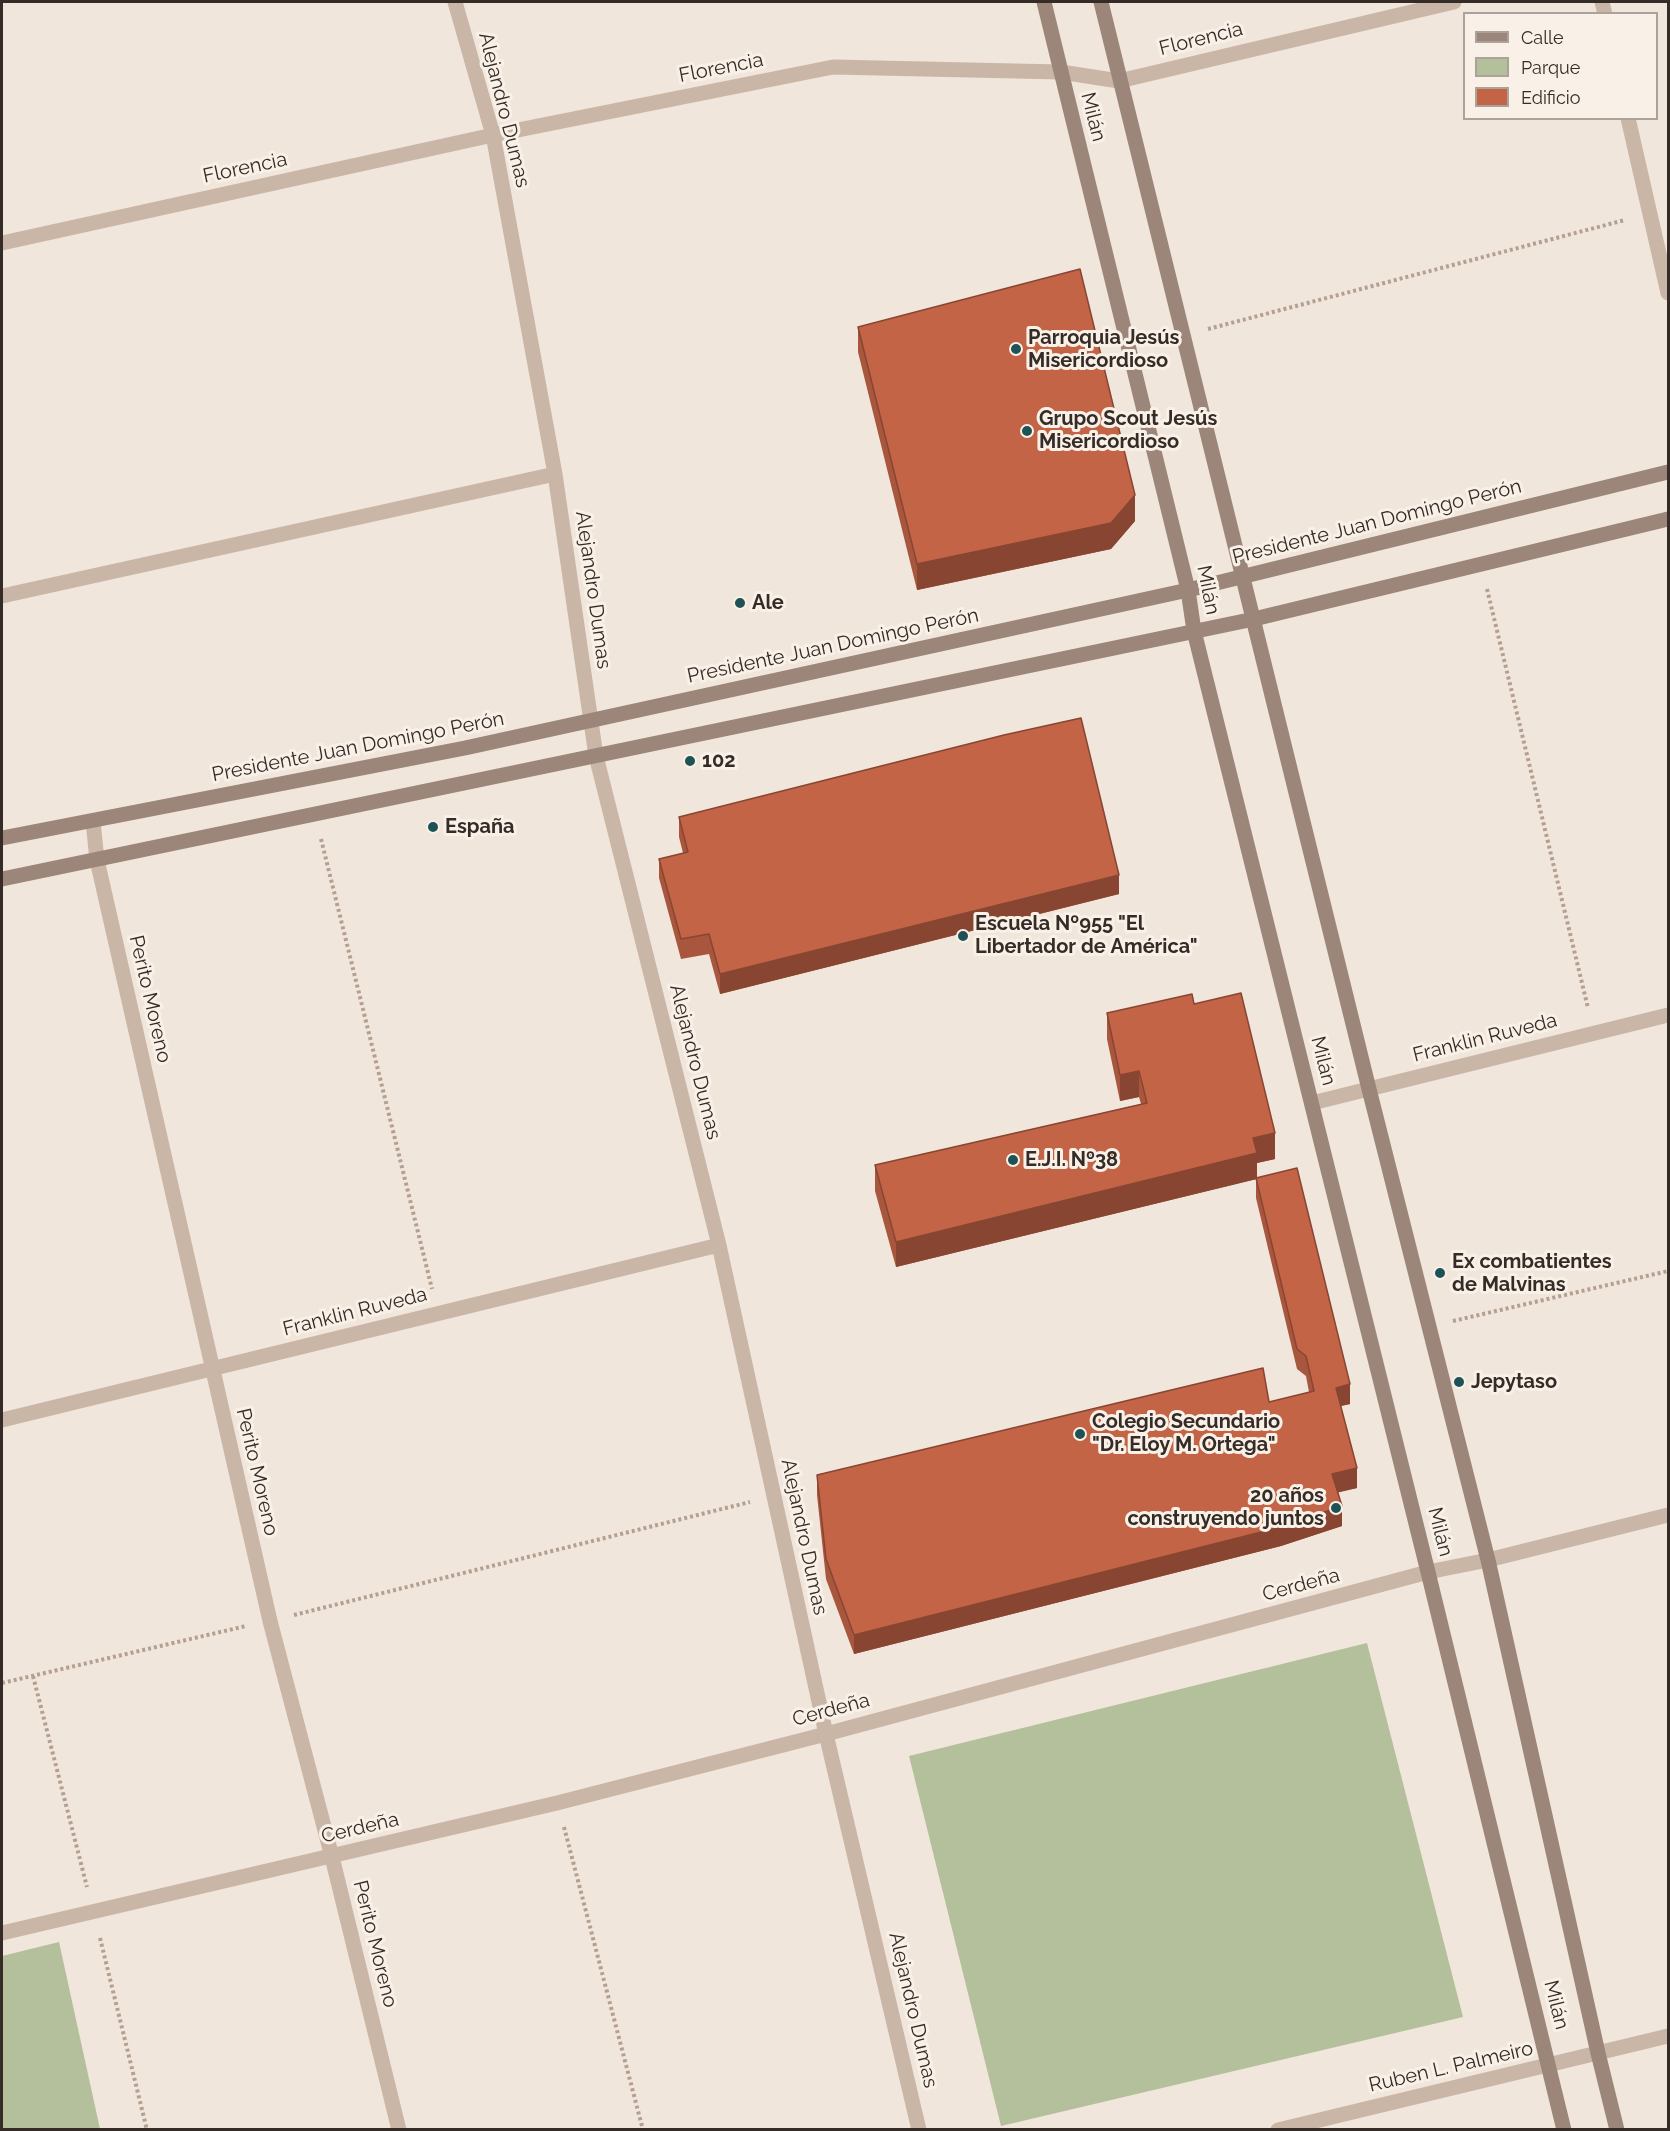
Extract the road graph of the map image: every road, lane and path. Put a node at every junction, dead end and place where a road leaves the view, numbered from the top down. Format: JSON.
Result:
{"nodes":[{"id":1,"x":454,"y":2,"type":"edge"},
{"id":2,"x":1044,"y":2,"type":"edge"},
{"id":3,"x":1101,"y":2,"type":"edge"},
{"id":4,"x":1454,"y":2,"type":"edge"},
{"id":5,"x":1061,"y":72,"type":"junction"},
{"id":6,"x":1119,"y":81,"type":"junction"},
{"id":7,"x":1628,"y":120,"type":"edge"},
{"id":8,"x":493,"y":135,"type":"junction"},
{"id":9,"x":1649,"y":213,"type":"junction"},
{"id":10,"x":2,"y":243,"type":"edge"},
{"id":11,"x":1668,"y":293,"type":"edge"},
{"id":12,"x":1182,"y":336,"type":"junction"},
{"id":13,"x":1668,"y":472,"type":"edge"},
{"id":14,"x":555,"y":474,"type":"junction"},
{"id":15,"x":1668,"y":519,"type":"edge"},
{"id":16,"x":1482,"y":565,"type":"junction"},
{"id":17,"x":1244,"y":577,"type":"junction"},
{"id":18,"x":1188,"y":590,"type":"junction"},
{"id":19,"x":2,"y":597,"type":"edge"},
{"id":20,"x":1254,"y":619,"type":"junction"},
{"id":21,"x":1194,"y":631,"type":"junction"},
{"id":22,"x":591,"y":720,"type":"junction"},
{"id":23,"x":596,"y":756,"type":"junction"},
{"id":24,"x":314,"y":814,"type":"junction"},
{"id":25,"x":93,"y":821,"type":"junction"},
{"id":26,"x":2,"y":838,"type":"edge"},
{"id":27,"x":97,"y":860,"type":"junction"},
{"id":28,"x":2,"y":879,"type":"edge"},
{"id":29,"x":1668,"y":1015,"type":"edge"},
{"id":30,"x":1594,"y":1033,"type":"junction"},
{"id":31,"x":1369,"y":1089,"type":"junction"},
{"id":32,"x":1312,"y":1103,"type":"junction"},
{"id":33,"x":719,"y":1245,"type":"junction"},
{"id":34,"x":1668,"y":1271,"type":"edge"},
{"id":35,"x":438,"y":1313,"type":"junction"},
{"id":36,"x":1429,"y":1326,"type":"junction"},
{"id":37,"x":212,"y":1370,"type":"junction"},
{"id":38,"x":2,"y":1420,"type":"edge"},
{"id":39,"x":774,"y":1496,"type":"junction"},
{"id":40,"x":1668,"y":1515,"type":"edge"},
{"id":41,"x":1488,"y":1560,"type":"junction"},
{"id":42,"x":1428,"y":1572,"type":"junction"},
{"id":43,"x":270,"y":1621,"type":"junction"},
{"id":44,"x":2,"y":1683,"type":"edge"},
{"id":45,"x":826,"y":1734,"type":"junction"},
{"id":46,"x":557,"y":1803,"type":"junction"},
{"id":47,"x":332,"y":1857,"type":"junction"},
{"id":48,"x":2,"y":1933,"type":"edge"},
{"id":49,"x":1668,"y":2036,"type":"edge"},
{"id":50,"x":1598,"y":2053,"type":"junction"},
{"id":51,"x":1549,"y":2066,"type":"junction"},
{"id":52,"x":399,"y":2130,"type":"edge"},
{"id":53,"x":643,"y":2130,"type":"edge"},
{"id":54,"x":919,"y":2130,"type":"edge"},
{"id":55,"x":1278,"y":2130,"type":"edge"},
{"id":56,"x":1564,"y":2130,"type":"edge"},
{"id":57,"x":1617,"y":2130,"type":"edge"}],
"edges":[{"from":1,"to":8,"type":"street","name":"Alejandro Dumas"},
{"from":2,"to":5,"type":"main road","name":"Milán"},
{"from":3,"to":6,"type":"main road","name":"Milán"},
{"from":4,"to":6,"type":"street","name":"Florencia"},
{"from":5,"to":6,"type":"street","name":"Florencia"},
{"from":5,"to":8,"type":"street","name":"Florencia"},
{"from":5,"to":18,"type":"main road","name":"Milán"},
{"from":6,"to":12,"type":"main road","name":"Milán"},
{"from":7,"to":9,"type":"street"},
{"from":8,"to":10,"type":"street","name":"Florencia"},
{"from":8,"to":14,"type":"street","name":"Alejandro Dumas"},
{"from":9,"to":11,"type":"street"},
{"from":9,"to":12,"type":"path"},
{"from":12,"to":17,"type":"main road","name":"Milán"},
{"from":13,"to":17,"type":"main road","name":"Presidente Juan Domingo Perón"},
{"from":14,"to":19,"type":"street"},
{"from":14,"to":22,"type":"street","name":"Alejandro Dumas"},
{"from":15,"to":16,"type":"main road"},
{"from":16,"to":20,"type":"main road"},
{"from":16,"to":30,"type":"path"},
{"from":17,"to":18,"type":"main road","name":"Presidente Juan Domingo Perón"},
{"from":17,"to":20,"type":"main road","name":"Milán"},
{"from":18,"to":21,"type":"main road","name":"Milán"},
{"from":18,"to":22,"type":"main road","name":"Presidente Juan Domingo Perón"},
{"from":20,"to":21,"type":"main road"},
{"from":20,"to":31,"type":"main road","name":"Milán"},
{"from":21,"to":23,"type":"main road"},
{"from":21,"to":32,"type":"main road","name":"Milán"},
{"from":22,"to":23,"type":"street","name":"Alejandro Dumas"},
{"from":22,"to":25,"type":"main road","name":"Presidente Juan Domingo Perón"},
{"from":23,"to":24,"type":"main road"},
{"from":23,"to":33,"type":"street","name":"Alejandro Dumas"},
{"from":24,"to":27,"type":"main road"},
{"from":24,"to":35,"type":"path"},
{"from":25,"to":26,"type":"main road","name":"Presidente Juan Domingo Perón"},
{"from":25,"to":27,"type":"street","name":"Perito Moreno"},
{"from":27,"to":28,"type":"main road"},
{"from":27,"to":37,"type":"street","name":"Perito Moreno"},
{"from":29,"to":30,"type":"street","name":"Franklin Ruveda"},
{"from":30,"to":31,"type":"street","name":"Franklin Ruveda"},
{"from":31,"to":32,"type":"street","name":"Franklin Ruveda"},
{"from":31,"to":36,"type":"main road","name":"Milán"},
{"from":32,"to":42,"type":"main road","name":"Milán"},
{"from":33,"to":35,"type":"street","name":"Franklin Ruveda"},
{"from":33,"to":39,"type":"street","name":"Alejandro Dumas"},
{"from":34,"to":36,"type":"path"},
{"from":35,"to":37,"type":"street","name":"Franklin Ruveda"},
{"from":36,"to":41,"type":"main road","name":"Milán"},
{"from":37,"to":38,"type":"street","name":"Franklin Ruveda"},
{"from":37,"to":43,"type":"street","name":"Perito Moreno"},
{"from":39,"to":43,"type":"path"},
{"from":39,"to":45,"type":"street","name":"Alejandro Dumas"},
{"from":40,"to":41,"type":"street","name":"Cerdeña"},
{"from":41,"to":42,"type":"street","name":"Cerdeña"},
{"from":41,"to":50,"type":"main road","name":"Milán"},
{"from":42,"to":45,"type":"street","name":"Cerdeña"},
{"from":42,"to":51,"type":"main road","name":"Milán"},
{"from":43,"to":44,"type":"path"},
{"from":43,"to":47,"type":"street","name":"Perito Moreno"},
{"from":45,"to":46,"type":"street","name":"Cerdeña"},
{"from":45,"to":54,"type":"street","name":"Alejandro Dumas"},
{"from":46,"to":47,"type":"street","name":"Cerdeña"},
{"from":46,"to":53,"type":"path"},
{"from":47,"to":48,"type":"street","name":"Cerdeña"},
{"from":47,"to":52,"type":"street","name":"Perito Moreno"},
{"from":49,"to":50,"type":"street","name":"Ruben L. Palmeiro"},
{"from":50,"to":51,"type":"street","name":"Ruben L. Palmeiro"},
{"from":50,"to":57,"type":"main road","name":"Milán"},
{"from":51,"to":55,"type":"street","name":"Ruben L. Palmeiro"},
{"from":51,"to":56,"type":"main road","name":"Milán"}]}
